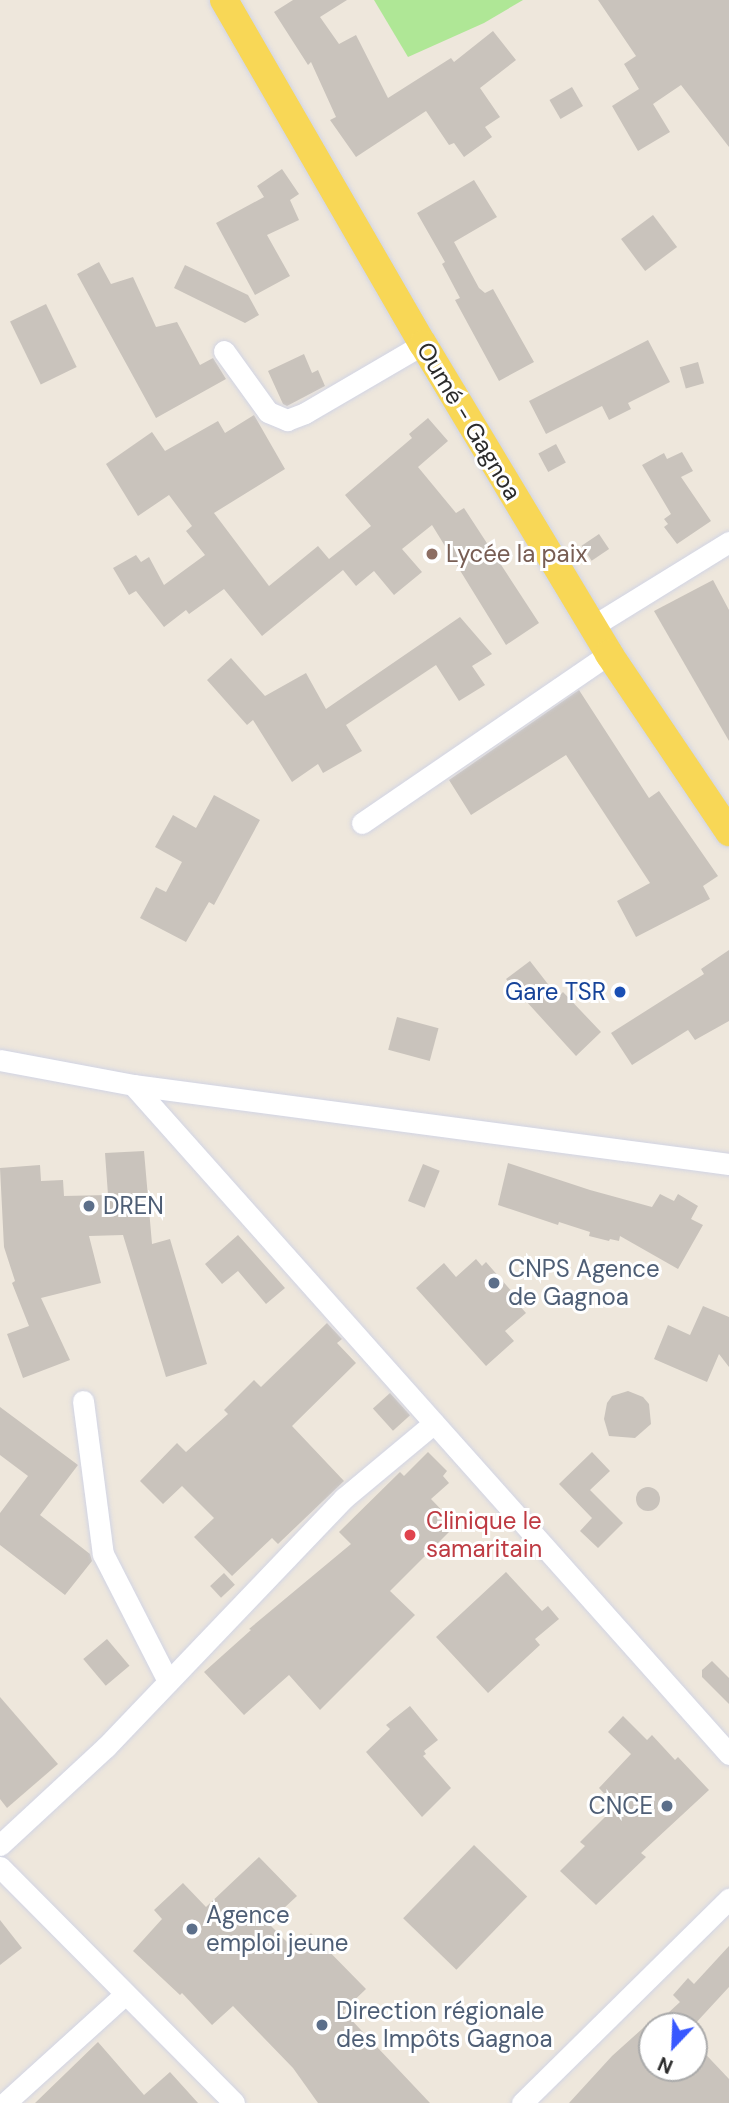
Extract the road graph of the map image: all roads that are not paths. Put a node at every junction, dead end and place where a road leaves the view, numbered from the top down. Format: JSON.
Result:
{"nodes":[{"id":1,"x":223,"y":0,"type":"edge"},
{"id":2,"x":423,"y":344,"type":"junction"},
{"id":3,"x":224,"y":351,"type":"dead end"},
{"id":4,"x":729,"y":542,"type":"edge"},
{"id":5,"x":593,"y":626,"type":"junction"},
{"id":6,"x":609,"y":653,"type":"junction"},
{"id":7,"x":362,"y":823,"type":"dead end"},
{"id":8,"x":729,"y":832,"type":"edge"},
{"id":9,"x":0,"y":1060,"type":"edge"},
{"id":10,"x":133,"y":1086,"type":"junction"},
{"id":11,"x":729,"y":1164,"type":"edge"},
{"id":12,"x":83,"y":1401,"type":"dead end"},
{"id":13,"x":434,"y":1423,"type":"junction"},
{"id":14,"x":168,"y":1681,"type":"junction"},
{"id":15,"x":729,"y":1754,"type":"edge"},
{"id":16,"x":0,"y":1845,"type":"edge"},
{"id":17,"x":0,"y":1867,"type":"edge"},
{"id":18,"x":729,"y":1899,"type":"edge"},
{"id":19,"x":125,"y":1994,"type":"junction"},
{"id":20,"x":5,"y":2103,"type":"edge"},
{"id":21,"x":234,"y":2103,"type":"edge"},
{"id":22,"x":522,"y":2103,"type":"edge"}],
"edges":[{"from":1,"to":2,"type":"main road","name":"Oumé - Gagnoa"},
{"from":2,"to":3,"type":"street"},
{"from":2,"to":5,"type":"main road","name":"Oumé - Gagnoa"},
{"from":4,"to":5,"type":"street"},
{"from":5,"to":6,"type":"main road","name":"Oumé - Gagnoa"},
{"from":6,"to":7,"type":"street"},
{"from":6,"to":8,"type":"main road","name":"Oumé - Gagnoa"},
{"from":9,"to":10,"type":"street"},
{"from":10,"to":11,"type":"street"},
{"from":10,"to":13,"type":"street"},
{"from":12,"to":14,"type":"street"},
{"from":13,"to":14,"type":"street"},
{"from":13,"to":15,"type":"street"},
{"from":14,"to":16,"type":"street"},
{"from":17,"to":19,"type":"street"},
{"from":18,"to":22,"type":"street"},
{"from":19,"to":20,"type":"street"},
{"from":19,"to":21,"type":"street"}]}
